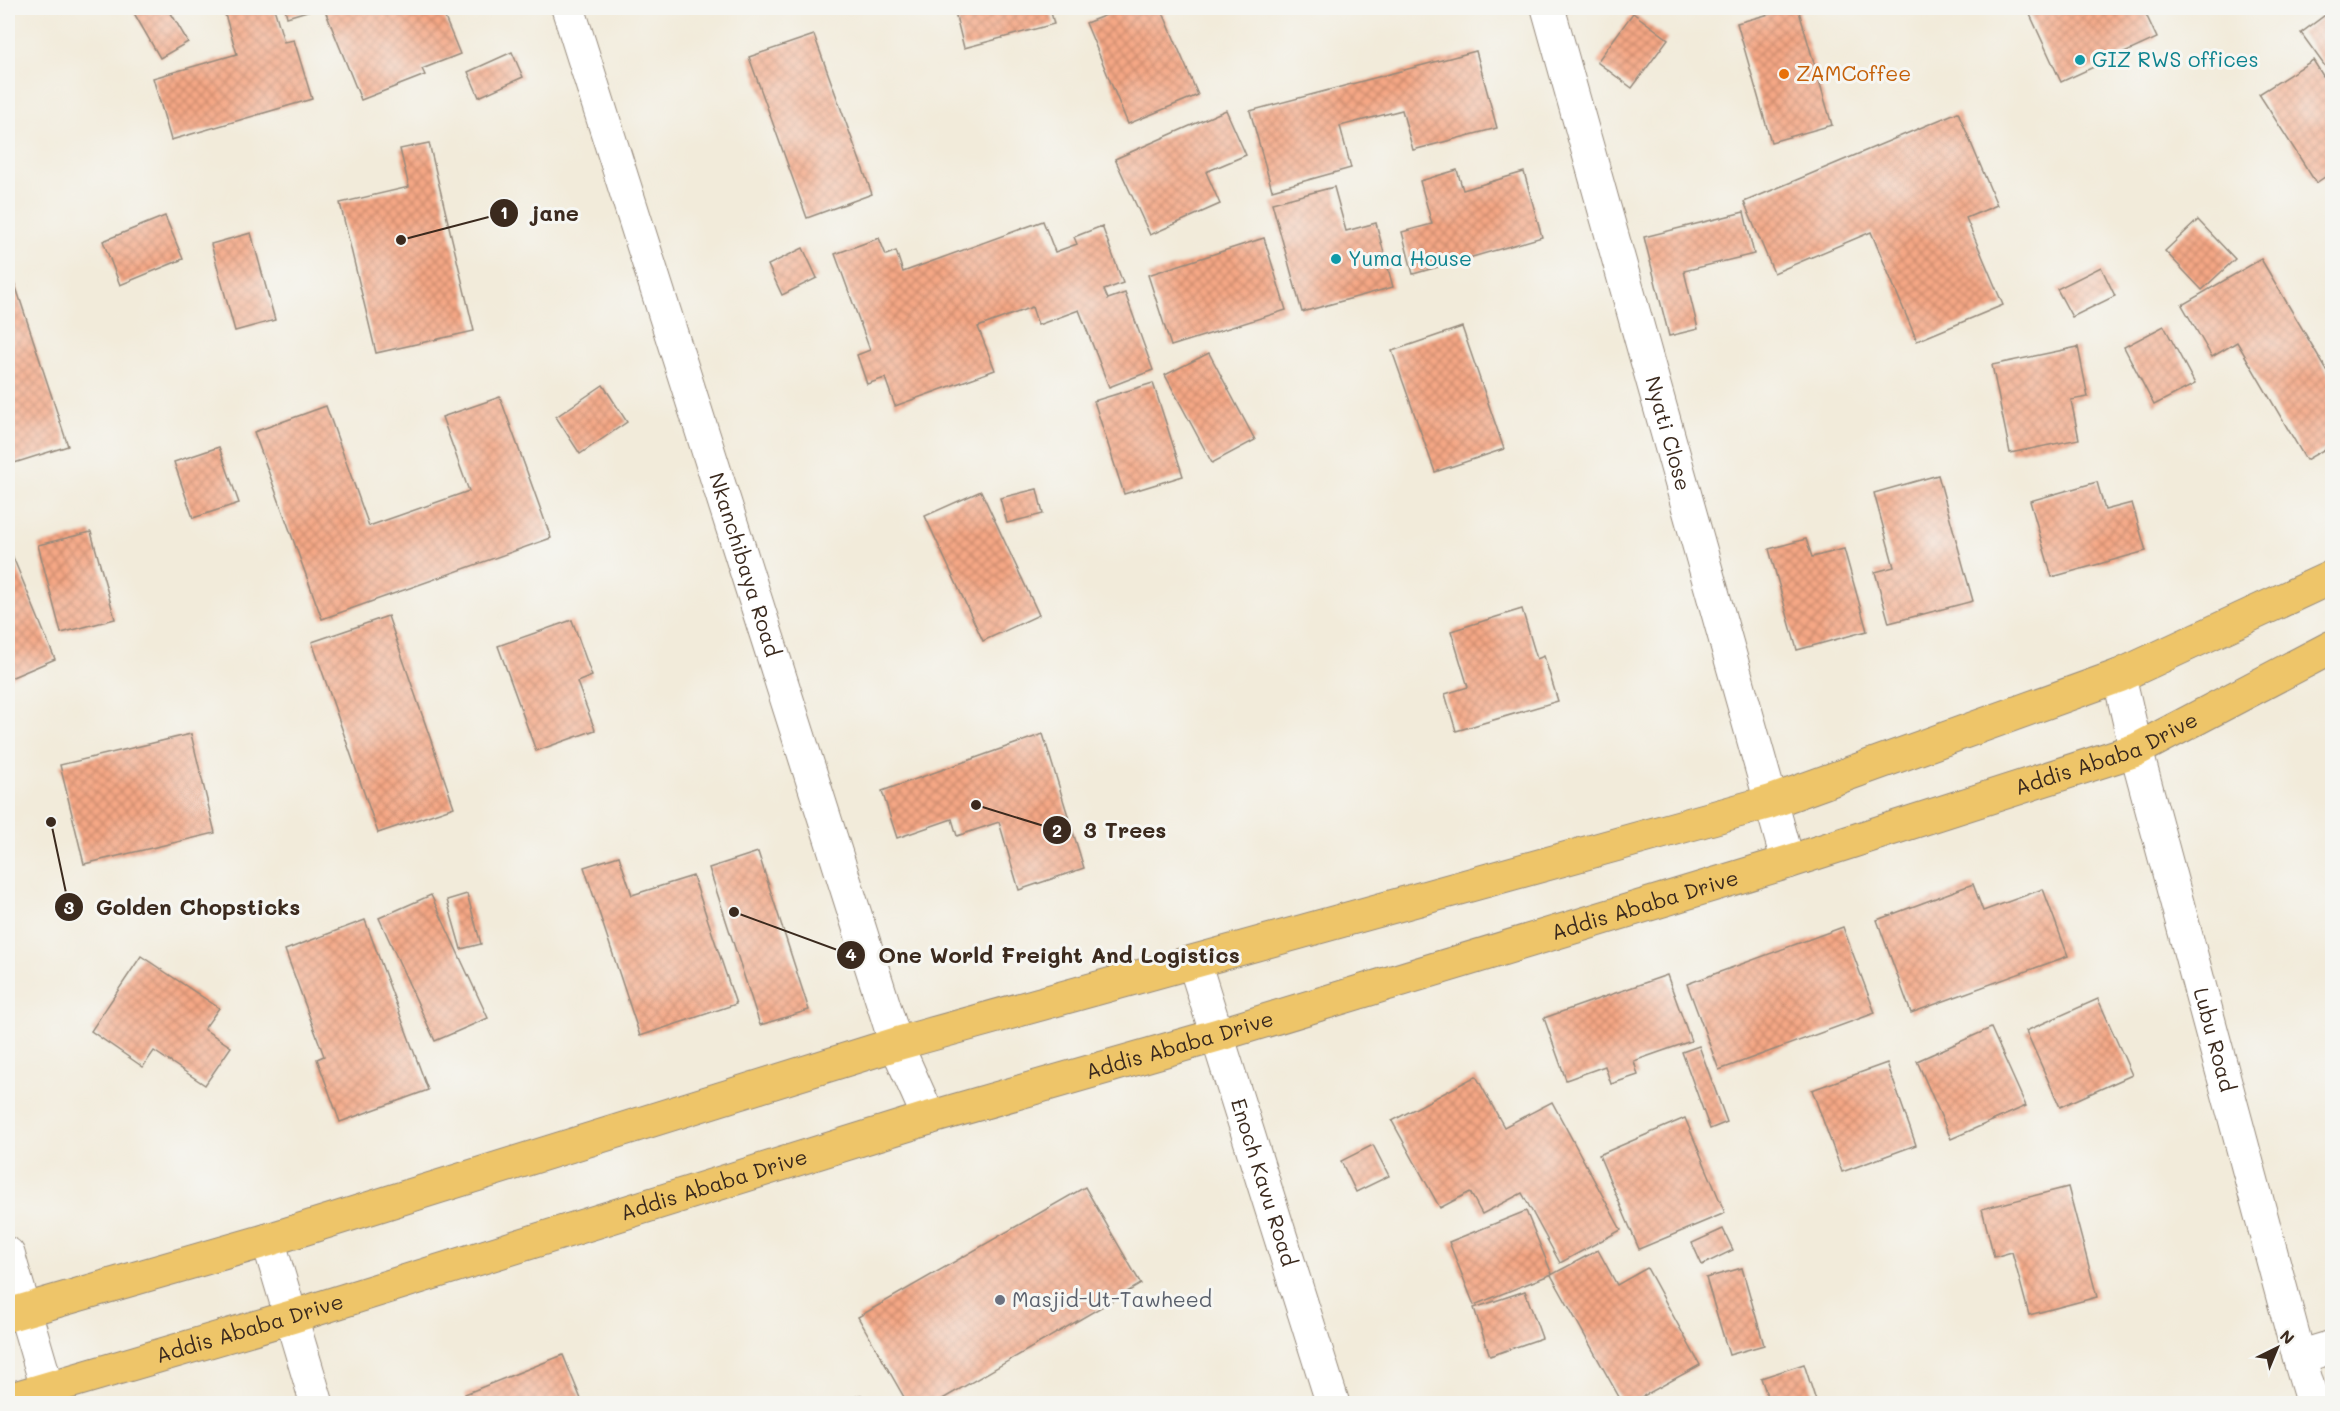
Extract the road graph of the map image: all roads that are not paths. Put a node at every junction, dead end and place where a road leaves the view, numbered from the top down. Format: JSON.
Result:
{"nodes":[{"id":1,"x":568,"y":8,"type":"edge"},
{"id":2,"x":1548,"y":8,"type":"edge"},
{"id":3,"x":2332,"y":578,"type":"edge"},
{"id":4,"x":2332,"y":647,"type":"edge"},
{"id":5,"x":2119,"y":676,"type":"junction"},
{"id":6,"x":2136,"y":750,"type":"junction"},
{"id":7,"x":1770,"y":802,"type":"junction"},
{"id":8,"x":1788,"y":862,"type":"junction"},
{"id":9,"x":1194,"y":962,"type":"junction"},
{"id":10,"x":1218,"y":1035,"type":"junction"},
{"id":11,"x":896,"y":1044,"type":"junction"},
{"id":12,"x":928,"y":1118,"type":"junction"},
{"id":13,"x":268,"y":1240,"type":"junction"},
{"id":14,"x":8,"y":1254,"type":"edge"},
{"id":15,"x":16,"y":1313,"type":"edge"},
{"id":16,"x":291,"y":1317,"type":"junction"},
{"id":17,"x":2332,"y":1347,"type":"edge"},
{"id":18,"x":2299,"y":1357,"type":"junction"},
{"id":19,"x":46,"y":1387,"type":"junction"},
{"id":20,"x":8,"y":1400,"type":"edge"},
{"id":21,"x":316,"y":1404,"type":"edge"},
{"id":22,"x":1333,"y":1404,"type":"edge"},
{"id":23,"x":2313,"y":1404,"type":"edge"}],
"edges":[{"from":1,"to":11,"type":"street","name":"Nkanchibaya Road"},
{"from":2,"to":7,"type":"street","name":"Nyati Close"},
{"from":3,"to":5,"type":"main road"},
{"from":4,"to":6,"type":"main road","name":"Addis Ababa Drive"},
{"from":5,"to":6,"type":"street","name":"Lubu Road"},
{"from":5,"to":7,"type":"main road"},
{"from":6,"to":8,"type":"main road","name":"Addis Ababa Drive"},
{"from":6,"to":18,"type":"street","name":"Lubu Road"},
{"from":7,"to":8,"type":"street","name":"Nyati Close"},
{"from":7,"to":9,"type":"main road"},
{"from":8,"to":10,"type":"main road","name":"Addis Ababa Drive"},
{"from":9,"to":10,"type":"street","name":"Enoch Kavu Road"},
{"from":9,"to":11,"type":"main road"},
{"from":10,"to":12,"type":"main road","name":"Addis Ababa Drive"},
{"from":10,"to":22,"type":"street","name":"Enoch Kavu Road"},
{"from":11,"to":12,"type":"street","name":"Nkanchibaya Road"},
{"from":11,"to":13,"type":"main road"},
{"from":12,"to":16,"type":"main road","name":"Addis Ababa Drive"},
{"from":13,"to":15,"type":"main road"},
{"from":13,"to":16,"type":"street"},
{"from":14,"to":15,"type":"street"},
{"from":15,"to":19,"type":"street"},
{"from":16,"to":19,"type":"main road","name":"Addis Ababa Drive"},
{"from":16,"to":21,"type":"street"},
{"from":17,"to":18,"type":"street"},
{"from":18,"to":23,"type":"street","name":"Lubu Road"},
{"from":19,"to":20,"type":"main road","name":"Addis Ababa Drive"}]}
